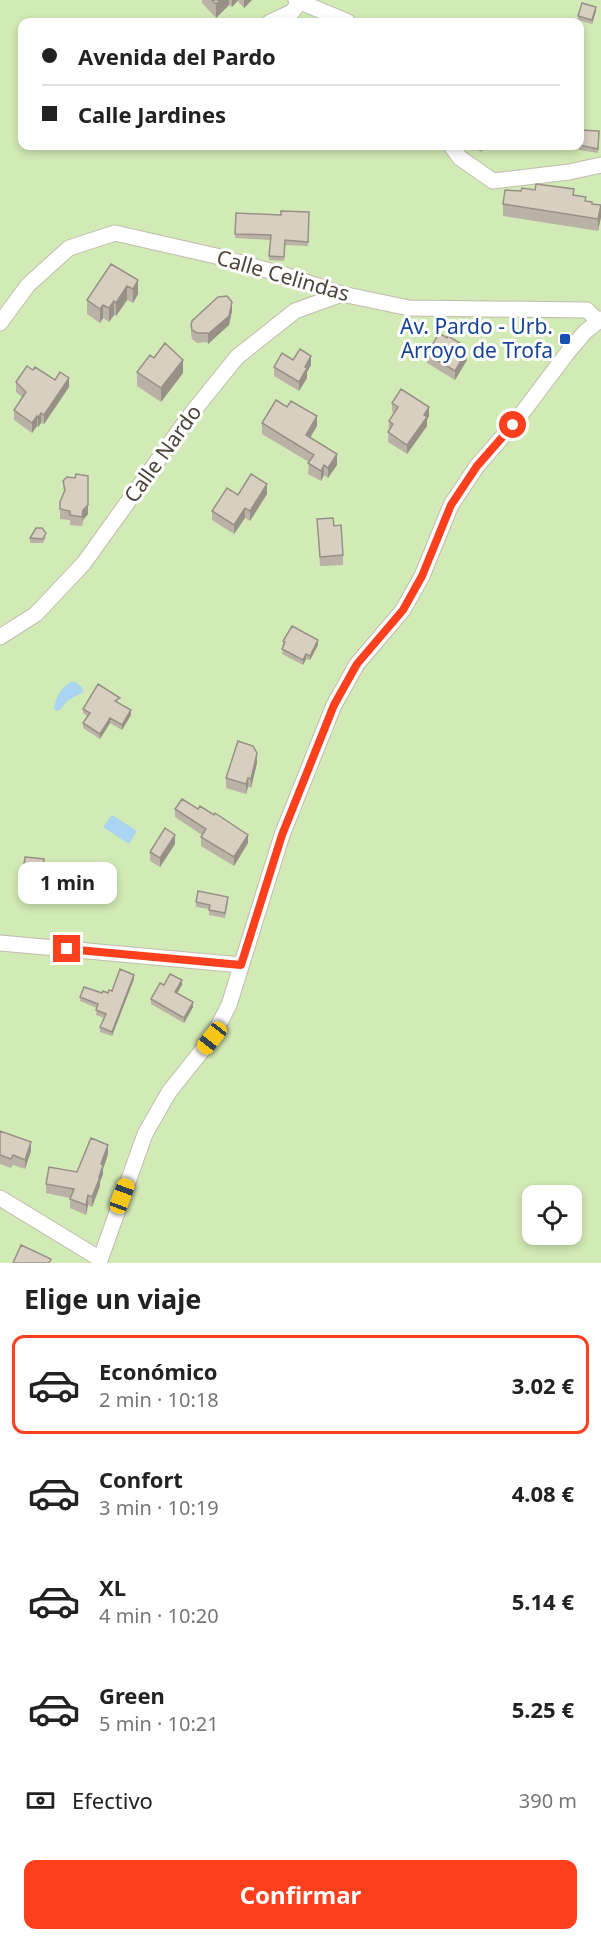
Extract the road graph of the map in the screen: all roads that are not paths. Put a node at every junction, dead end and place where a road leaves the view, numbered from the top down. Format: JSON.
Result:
{"nodes":[{"id":1,"x":298,"y":1,"type":"edge"},
{"id":2,"x":279,"y":18,"type":"edge"},
{"id":3,"x":338,"y":18,"type":"edge"},
{"id":4,"x":454,"y":150,"type":"edge"},
{"id":5,"x":601,"y":165,"type":"edge"},
{"id":6,"x":342,"y":294,"type":"junction"},
{"id":7,"x":599,"y":320,"type":"edge"},
{"id":8,"x":0,"y":323,"type":"edge"},
{"id":9,"x":0,"y":637,"type":"edge"},
{"id":10,"x":0,"y":943,"type":"edge"},
{"id":11,"x":241,"y":965,"type":"junction"},
{"id":12,"x":0,"y":1198,"type":"edge"},
{"id":13,"x":99,"y":1261,"type":"edge"}],
"edges":[{"from":1,"to":2,"type":"street"},
{"from":1,"to":3,"type":"street"},
{"from":4,"to":5,"type":"street"},
{"from":6,"to":7,"type":"street","name":"Calle Celindas"},
{"from":6,"to":8,"type":"street","name":"Calle Celindas"},
{"from":6,"to":9,"type":"street","name":"Calle Nardo"},
{"from":7,"to":11,"type":"street"},
{"from":10,"to":11,"type":"street"},
{"from":11,"to":13,"type":"street"},
{"from":12,"to":13,"type":"street"}]}
